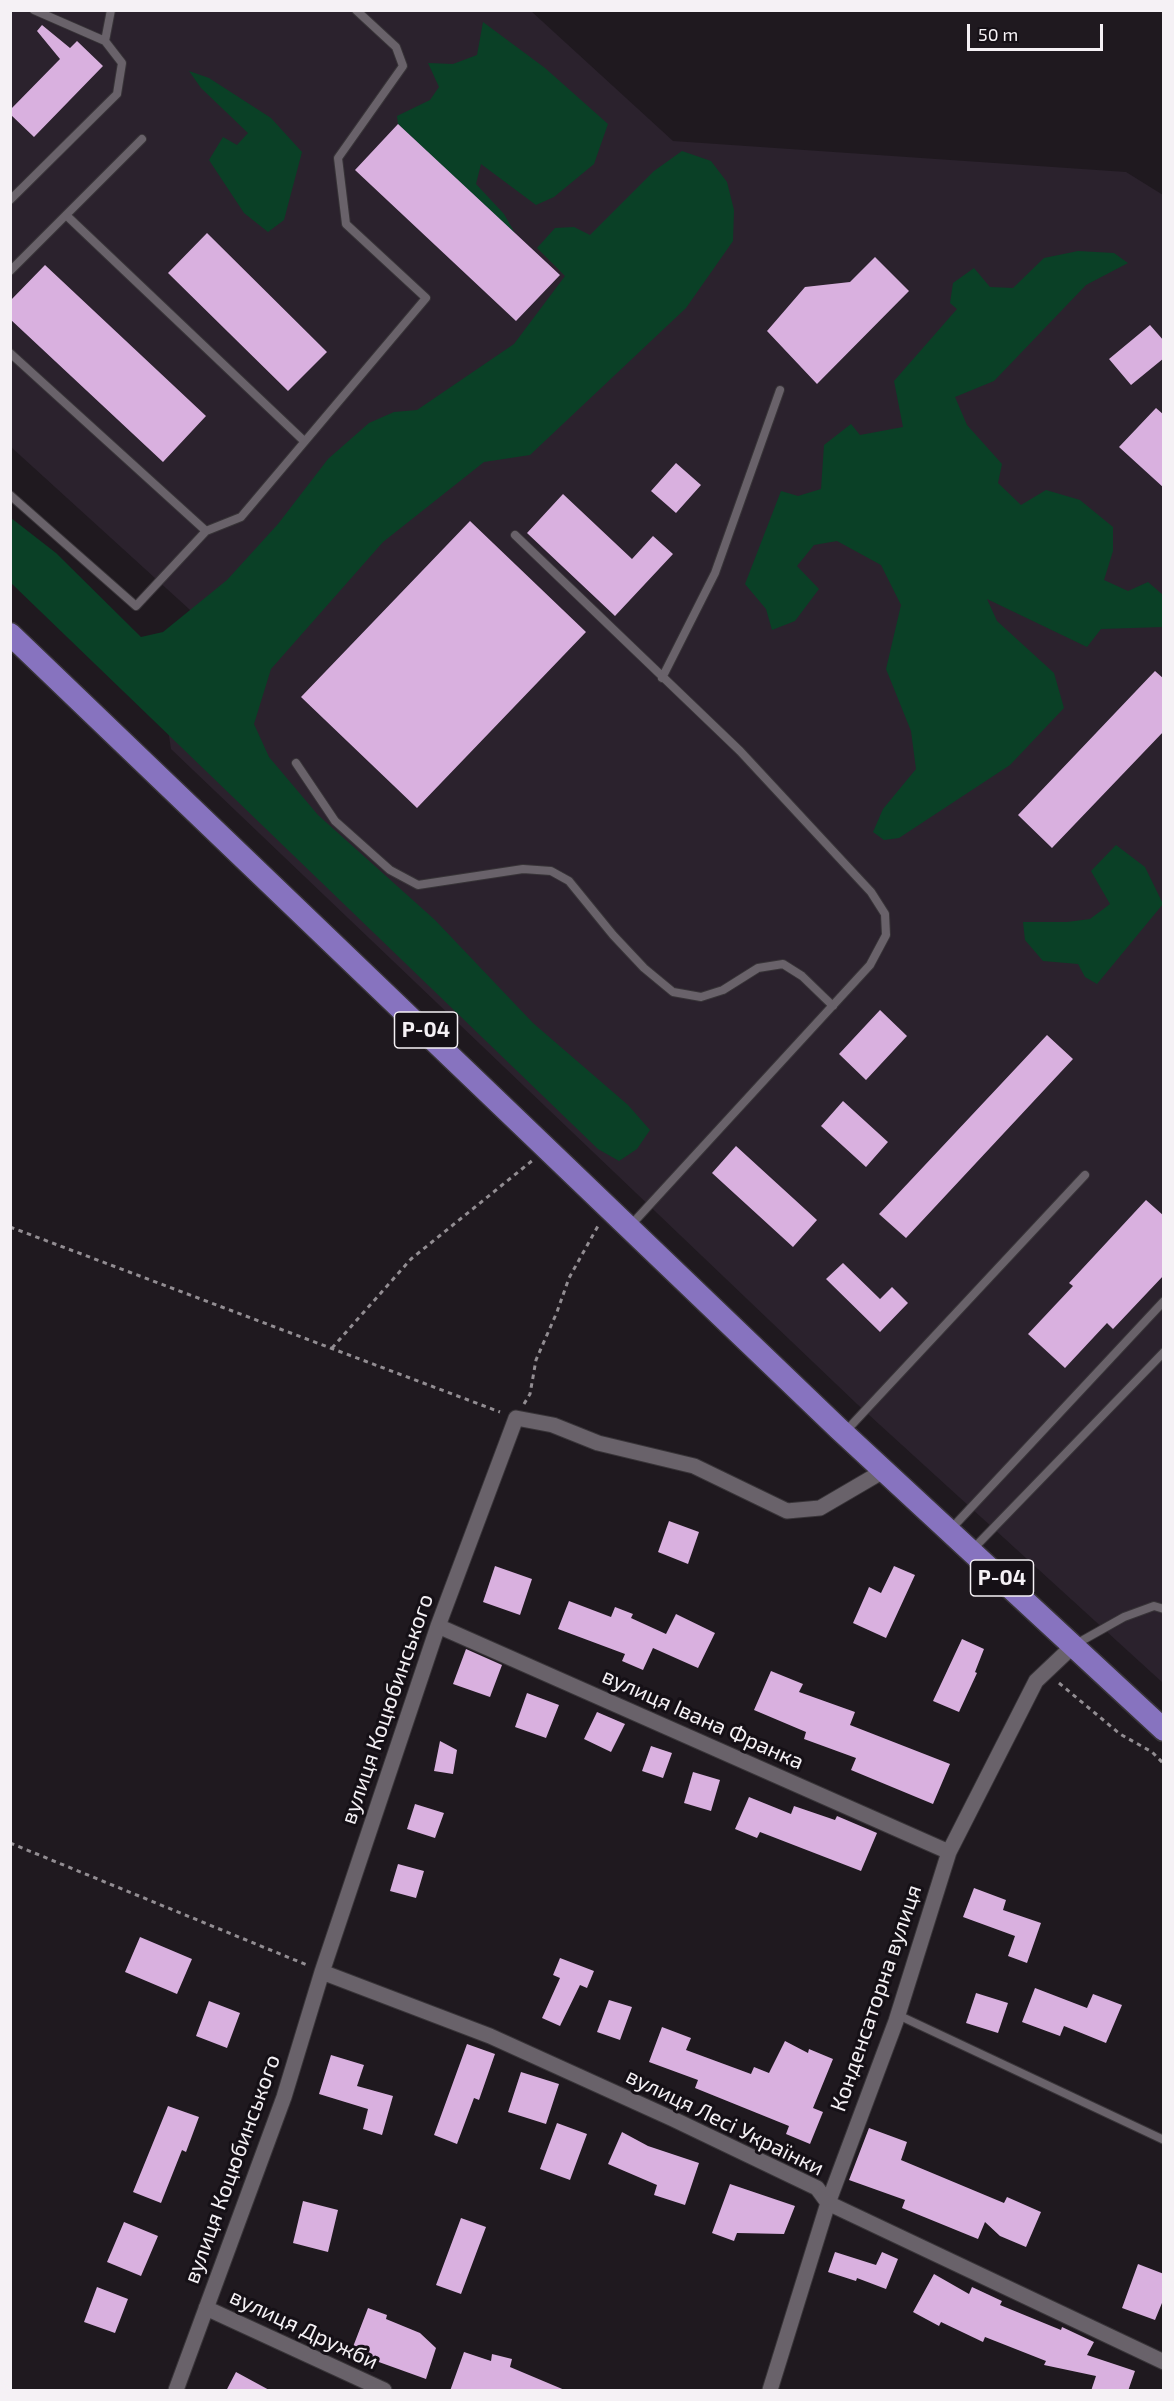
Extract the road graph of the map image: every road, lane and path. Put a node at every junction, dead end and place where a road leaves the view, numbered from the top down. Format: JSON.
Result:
{"nodes":[{"id":1,"x":34,"y":10,"type":"edge"},
{"id":2,"x":111,"y":10,"type":"edge"},
{"id":3,"x":356,"y":10,"type":"edge"},
{"id":4,"x":105,"y":41,"type":"junction"},
{"id":5,"x":142,"y":139,"type":"dead end"},
{"id":6,"x":10,"y":200,"type":"edge"},
{"id":7,"x":66,"y":215,"type":"junction"},
{"id":8,"x":10,"y":271,"type":"edge"},
{"id":9,"x":10,"y":353,"type":"edge"},
{"id":10,"x":780,"y":390,"type":"dead end"},
{"id":11,"x":304,"y":441,"type":"junction"},
{"id":12,"x":10,"y":495,"type":"edge"},
{"id":13,"x":206,"y":531,"type":"junction"},
{"id":14,"x":515,"y":535,"type":"dead end"},
{"id":15,"x":10,"y":634,"type":"edge"},
{"id":16,"x":662,"y":678,"type":"junction"},
{"id":17,"x":296,"y":763,"type":"dead end"},
{"id":18,"x":833,"y":1006,"type":"junction"},
{"id":19,"x":548,"y":1148,"type":"junction"},
{"id":20,"x":1085,"y":1175,"type":"dead end"},
{"id":21,"x":610,"y":1208,"type":"junction"},
{"id":22,"x":10,"y":1227,"type":"edge"},
{"id":23,"x":630,"y":1227,"type":"junction"},
{"id":24,"x":1164,"y":1301,"type":"edge"},
{"id":25,"x":331,"y":1348,"type":"junction"},
{"id":26,"x":1164,"y":1352,"type":"edge"},
{"id":27,"x":516,"y":1418,"type":"junction"},
{"id":28,"x":842,"y":1431,"type":"junction"},
{"id":29,"x":885,"y":1470,"type":"junction"},
{"id":30,"x":950,"y":1530,"type":"junction"},
{"id":31,"x":972,"y":1550,"type":"junction"},
{"id":32,"x":1164,"y":1609,"type":"edge"},
{"id":33,"x":438,"y":1626,"type":"junction"},
{"id":34,"x":1074,"y":1645,"type":"junction"},
{"id":35,"x":1046,"y":1672,"type":"junction"},
{"id":36,"x":1164,"y":1730,"type":"edge"},
{"id":37,"x":1164,"y":1764,"type":"edge"},
{"id":38,"x":10,"y":1843,"type":"edge"},
{"id":39,"x":949,"y":1852,"type":"junction"},
{"id":40,"x":322,"y":1972,"type":"junction"},
{"id":41,"x":898,"y":2015,"type":"junction"},
{"id":42,"x":1164,"y":2140,"type":"edge"},
{"id":43,"x":828,"y":2203,"type":"junction"},
{"id":44,"x":206,"y":2308,"type":"junction"},
{"id":45,"x":1164,"y":2362,"type":"edge"},
{"id":46,"x":176,"y":2391,"type":"edge"},
{"id":47,"x":384,"y":2391,"type":"edge"},
{"id":48,"x":770,"y":2391,"type":"edge"}],
"edges":[{"from":1,"to":4,"type":"lane"},
{"from":2,"to":4,"type":"lane"},
{"from":3,"to":11,"type":"lane"},
{"from":4,"to":6,"type":"lane"},
{"from":5,"to":7,"type":"lane"},
{"from":7,"to":8,"type":"lane"},
{"from":7,"to":11,"type":"lane"},
{"from":9,"to":13,"type":"lane"},
{"from":10,"to":16,"type":"lane"},
{"from":11,"to":13,"type":"lane"},
{"from":12,"to":13,"type":"lane"},
{"from":14,"to":16,"type":"lane"},
{"from":15,"to":19,"type":"main road","number":"Р-04"},
{"from":16,"to":18,"type":"lane"},
{"from":17,"to":18,"type":"lane"},
{"from":18,"to":23,"type":"lane"},
{"from":19,"to":21,"type":"main road","number":"Р-04"},
{"from":19,"to":25,"type":"path"},
{"from":20,"to":28,"type":"lane"},
{"from":21,"to":23,"type":"main road","number":"Р-04"},
{"from":21,"to":27,"type":"path"},
{"from":22,"to":25,"type":"path"},
{"from":23,"to":28,"type":"main road","number":"Р-04"},
{"from":24,"to":30,"type":"lane"},
{"from":25,"to":27,"type":"path"},
{"from":26,"to":31,"type":"lane"},
{"from":27,"to":29,"type":"street"},
{"from":27,"to":33,"type":"street","name":"вулиця Коцюбинського"},
{"from":28,"to":29,"type":"main road","number":"Р-04"},
{"from":29,"to":30,"type":"main road","number":"Р-04"},
{"from":30,"to":31,"type":"main road","number":"Р-04"},
{"from":31,"to":34,"type":"main road","number":"Р-04"},
{"from":32,"to":34,"type":"lane"},
{"from":33,"to":39,"type":"street","name":"вулиця Івана Франка"},
{"from":33,"to":40,"type":"street","name":"вулиця Коцюбинського"},
{"from":34,"to":35,"type":"street","name":"Конденсаторна вулиця"},
{"from":34,"to":36,"type":"main road","number":"Р-04"},
{"from":35,"to":37,"type":"path"},
{"from":35,"to":39,"type":"street","name":"Конденсаторна вулиця"},
{"from":38,"to":40,"type":"path"},
{"from":39,"to":41,"type":"street","name":"Конденсаторна вулиця"},
{"from":40,"to":43,"type":"street","name":"вулиця Лесі Українки"},
{"from":40,"to":44,"type":"street","name":"вулиця Коцюбинського"},
{"from":41,"to":42,"type":"lane"},
{"from":41,"to":43,"type":"street","name":"Конденсаторна вулиця"},
{"from":43,"to":45,"type":"street","name":"вулиця Лесі Українки"},
{"from":43,"to":48,"type":"street","name":"Конденсаторна вулиця"},
{"from":44,"to":46,"type":"street","name":"вулиця Коцюбинського"},
{"from":44,"to":47,"type":"street","name":"вулиця Дружби"}]}
